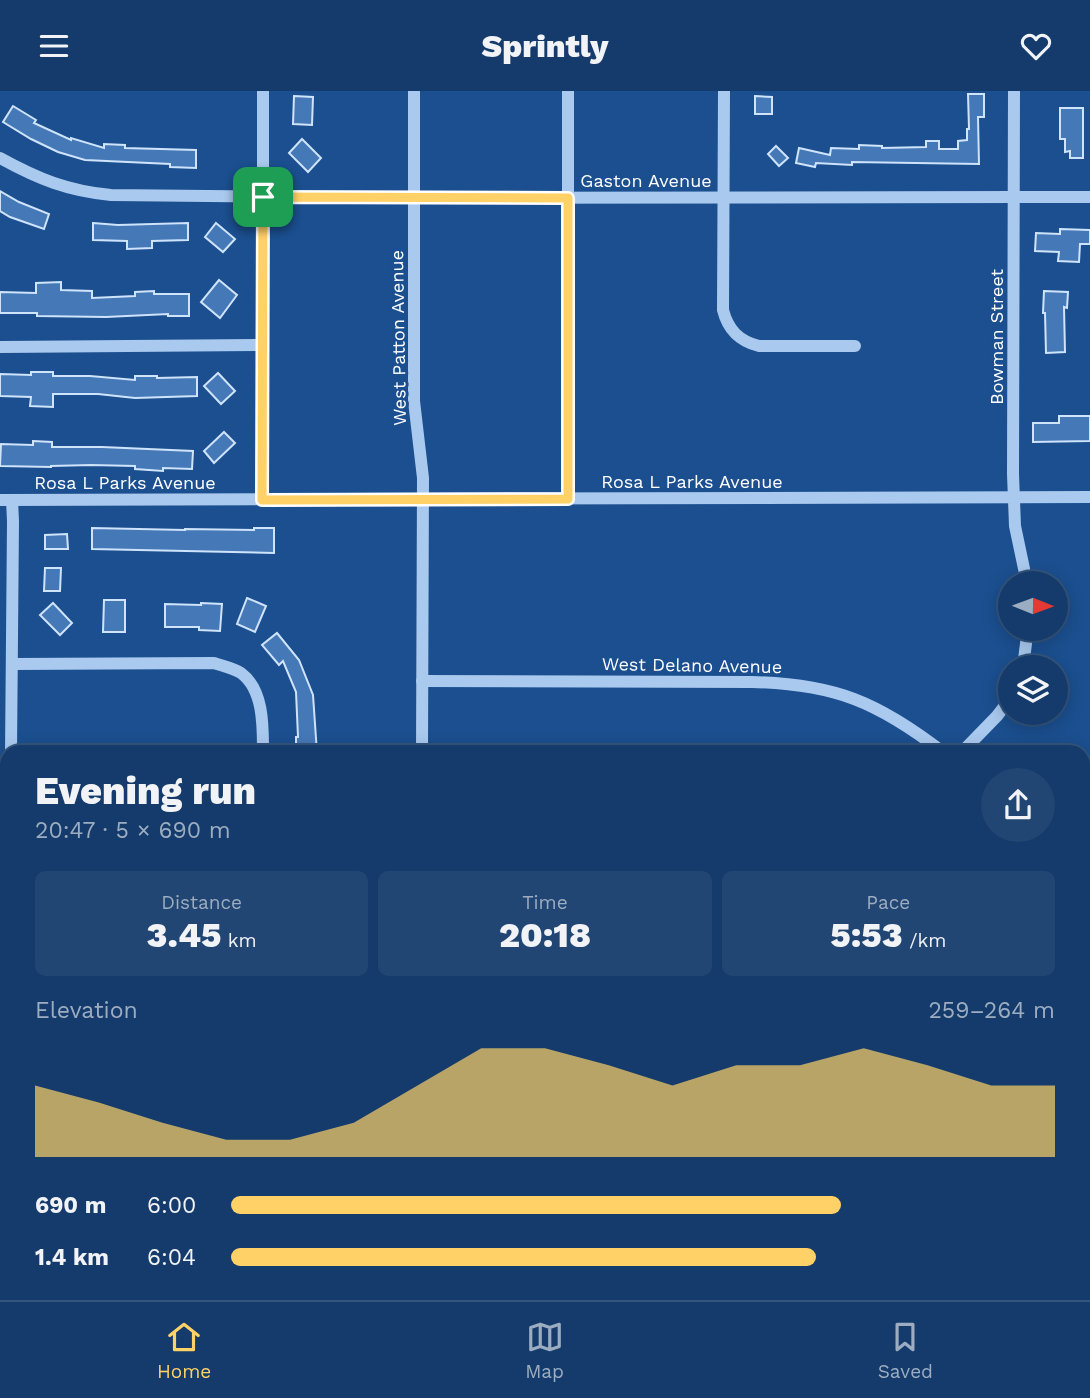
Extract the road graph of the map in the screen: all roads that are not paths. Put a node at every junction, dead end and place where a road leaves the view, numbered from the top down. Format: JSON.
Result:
{"nodes":[{"id":1,"x":263,"y":91,"type":"edge"},
{"id":2,"x":414,"y":91,"type":"edge"},
{"id":3,"x":568,"y":91,"type":"edge"},
{"id":4,"x":724,"y":91,"type":"edge"},
{"id":5,"x":1014,"y":91,"type":"edge"},
{"id":6,"x":0,"y":158,"type":"edge"},
{"id":7,"x":263,"y":197,"type":"junction"},
{"id":8,"x":723,"y":197,"type":"junction"},
{"id":9,"x":1014,"y":197,"type":"junction"},
{"id":10,"x":1090,"y":197,"type":"edge"},
{"id":11,"x":414,"y":198,"type":"junction"},
{"id":12,"x":568,"y":198,"type":"junction"},
{"id":13,"x":262,"y":345,"type":"junction"},
{"id":14,"x":855,"y":346,"type":"dead end"},
{"id":15,"x":0,"y":347,"type":"edge"},
{"id":16,"x":1014,"y":498,"type":"junction"},
{"id":17,"x":1090,"y":498,"type":"edge"},
{"id":18,"x":568,"y":499,"type":"junction"},
{"id":19,"x":6,"y":500,"type":"edge"},
{"id":20,"x":262,"y":500,"type":"junction"},
{"id":21,"x":423,"y":500,"type":"junction"},
{"id":22,"x":1024,"y":571,"type":"edge"},
{"id":23,"x":12,"y":664,"type":"junction"},
{"id":24,"x":422,"y":681,"type":"junction"},
{"id":25,"x":998,"y":716,"type":"edge"},
{"id":26,"x":12,"y":745,"type":"edge"},
{"id":27,"x":263,"y":745,"type":"edge"},
{"id":28,"x":422,"y":745,"type":"edge"},
{"id":29,"x":934,"y":745,"type":"edge"},
{"id":30,"x":969,"y":745,"type":"edge"}],
"edges":[{"from":1,"to":7,"type":"street"},
{"from":2,"to":11,"type":"street","name":"West Patton Avenue"},
{"from":3,"to":12,"type":"street"},
{"from":4,"to":8,"type":"street"},
{"from":5,"to":9,"type":"street","name":"Bowman Street"},
{"from":6,"to":7,"type":"street","name":"Gaston Avenue"},
{"from":7,"to":11,"type":"street","name":"Gaston Avenue"},
{"from":7,"to":13,"type":"street"},
{"from":8,"to":9,"type":"street","name":"Gaston Avenue"},
{"from":8,"to":12,"type":"street","name":"Gaston Avenue"},
{"from":8,"to":14,"type":"street"},
{"from":9,"to":10,"type":"street","name":"Gaston Avenue"},
{"from":9,"to":16,"type":"street","name":"Bowman Street"},
{"from":11,"to":12,"type":"street","name":"Gaston Avenue"},
{"from":11,"to":21,"type":"street","name":"West Patton Avenue"},
{"from":12,"to":18,"type":"street"},
{"from":13,"to":15,"type":"street"},
{"from":13,"to":20,"type":"street"},
{"from":16,"to":17,"type":"street","name":"Rosa L Parks Avenue"},
{"from":16,"to":18,"type":"street","name":"Rosa L Parks Avenue"},
{"from":16,"to":22,"type":"street","name":"Bowman Street"},
{"from":18,"to":21,"type":"street","name":"Rosa L Parks Avenue"},
{"from":19,"to":20,"type":"street","name":"Rosa L Parks Avenue"},
{"from":19,"to":23,"type":"street"},
{"from":20,"to":21,"type":"street","name":"Rosa L Parks Avenue"},
{"from":21,"to":24,"type":"street","name":"West Patton Avenue"},
{"from":23,"to":26,"type":"street"},
{"from":23,"to":27,"type":"street"},
{"from":24,"to":28,"type":"street","name":"West Patton Avenue"},
{"from":24,"to":29,"type":"street","name":"West Delano Avenue"},
{"from":25,"to":30,"type":"street"}]}
